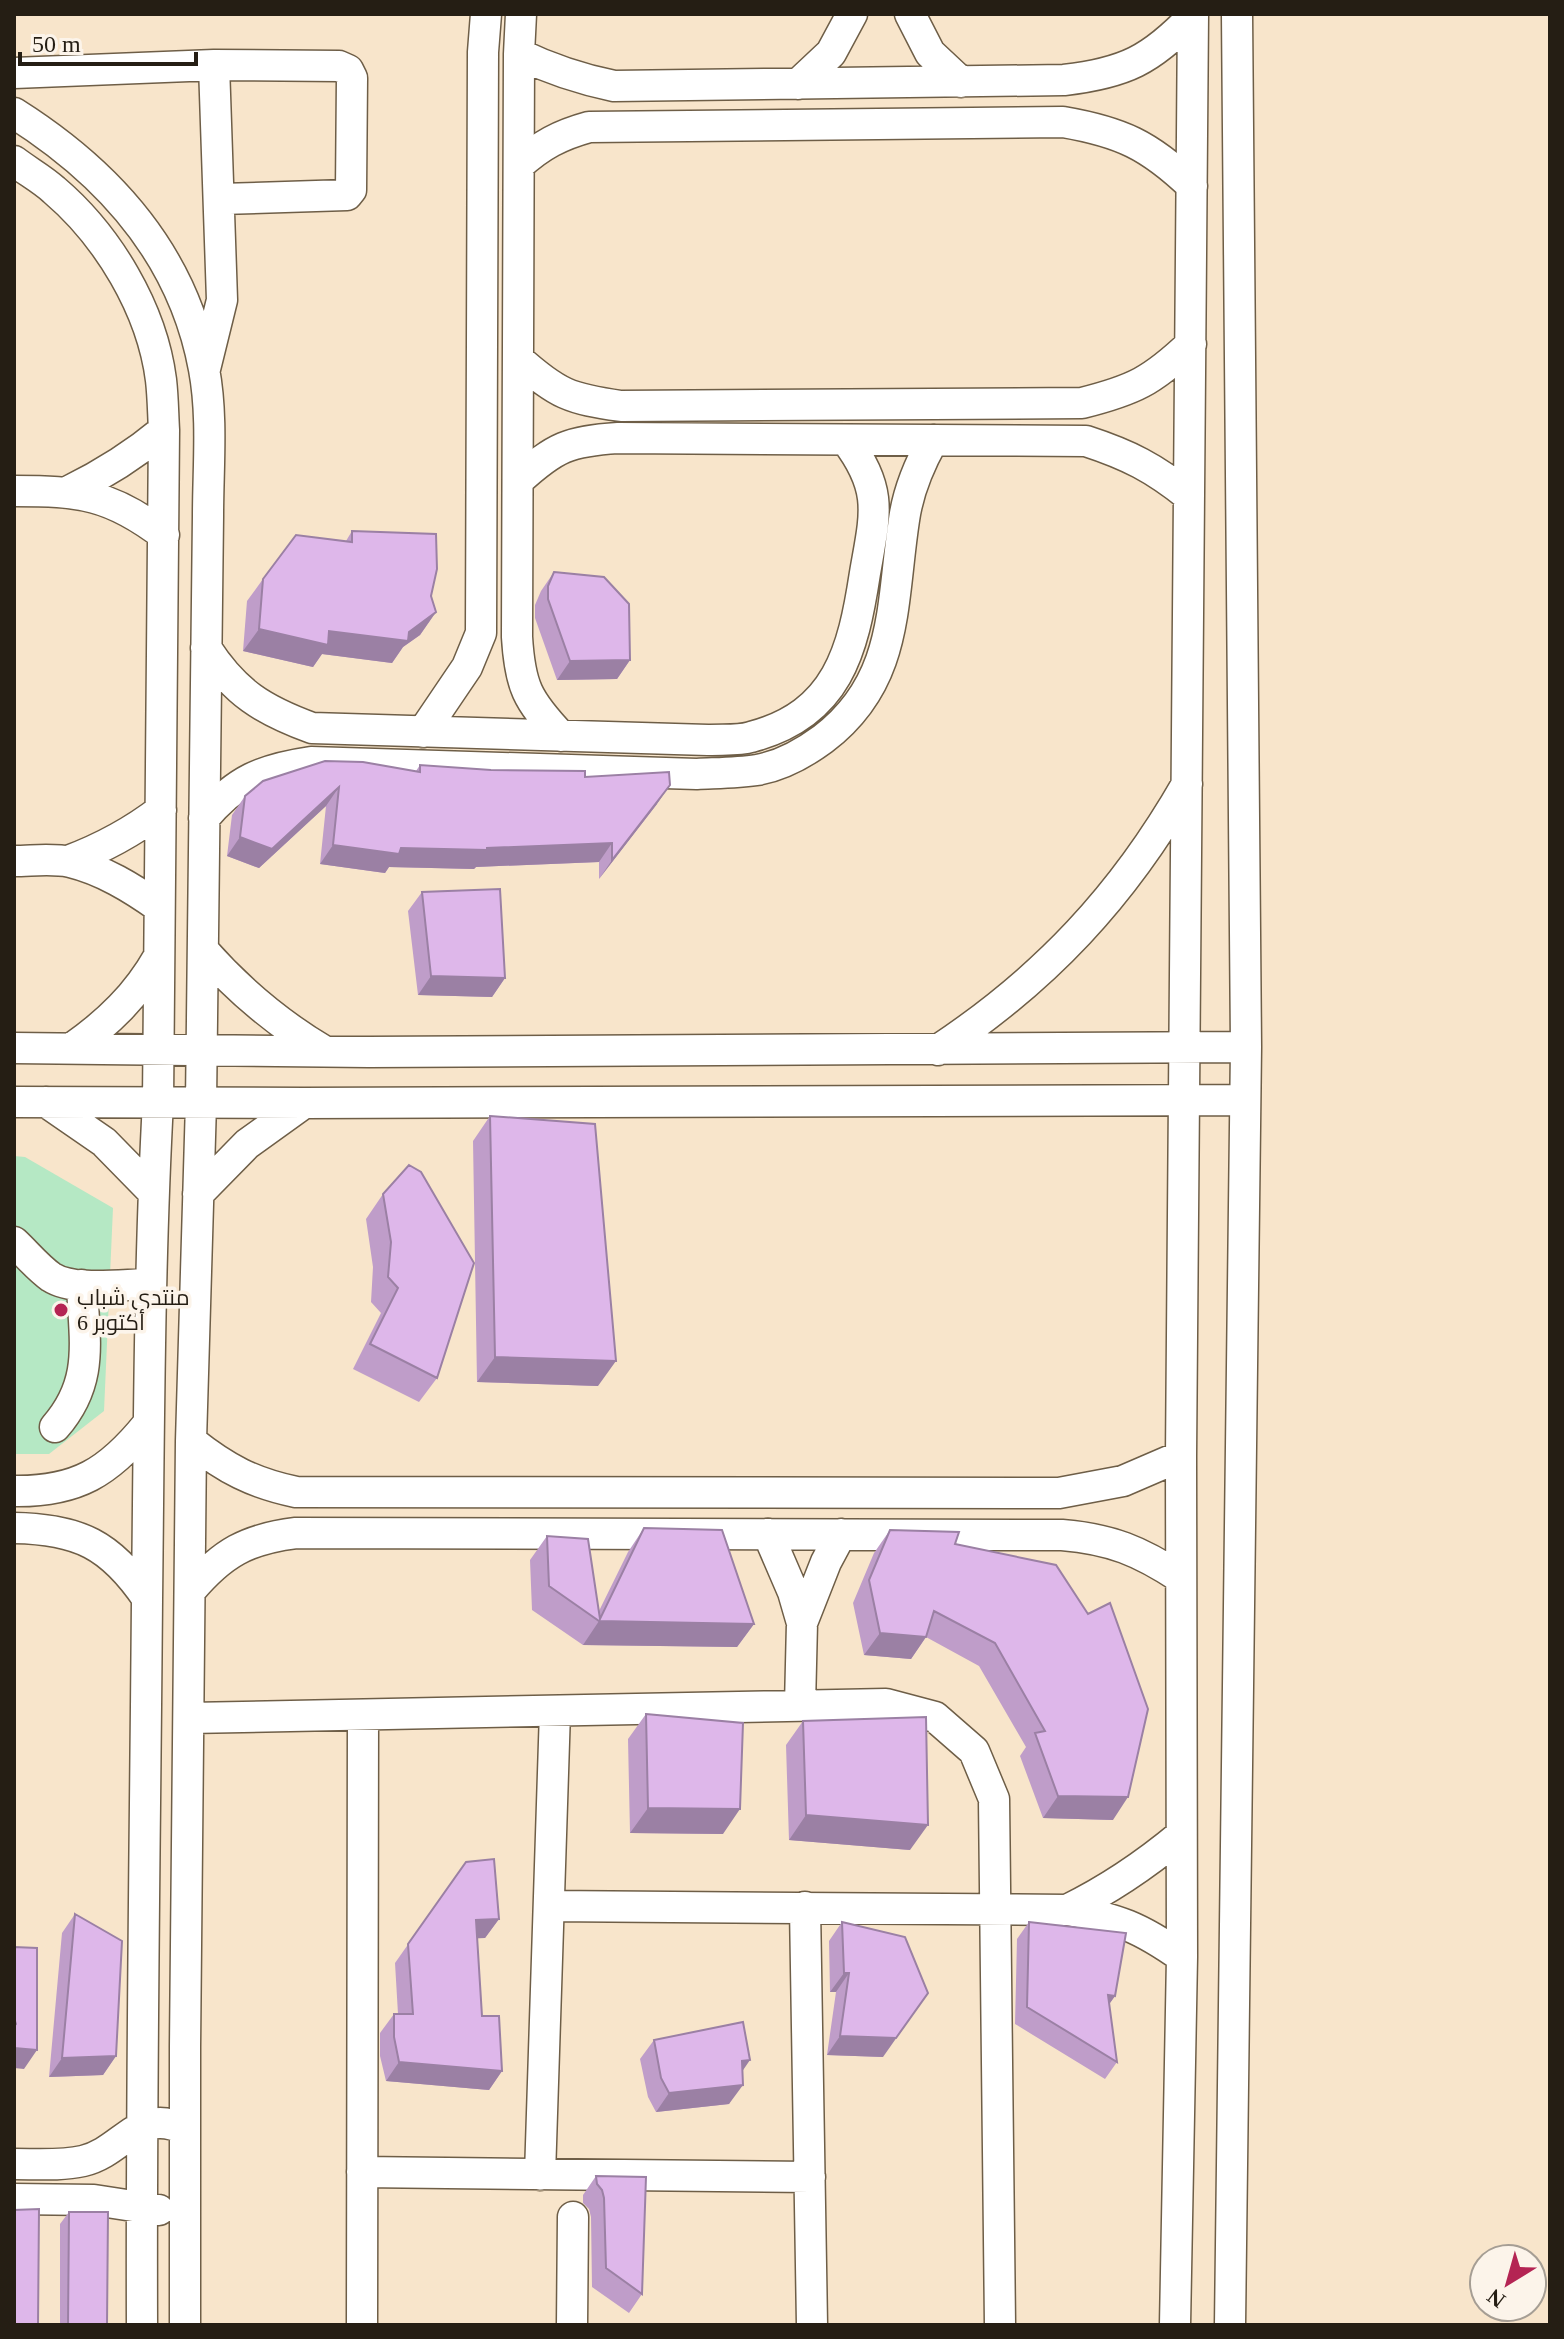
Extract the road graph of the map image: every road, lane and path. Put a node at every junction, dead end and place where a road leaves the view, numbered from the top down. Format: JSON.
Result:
{"nodes":[{"id":1,"x":486,"y":14,"type":"edge"},
{"id":2,"x":521,"y":14,"type":"edge"},
{"id":3,"x":852,"y":14,"type":"edge"},
{"id":4,"x":910,"y":14,"type":"edge"},
{"id":5,"x":1237,"y":14,"type":"edge"},
{"id":6,"x":1193,"y":15,"type":"edge"},
{"id":7,"x":519,"y":54,"type":"junction"},
{"id":8,"x":214,"y":65,"type":"junction"},
{"id":9,"x":14,"y":73,"type":"edge"},
{"id":10,"x":1064,"y":80,"type":"junction"},
{"id":11,"x":961,"y":82,"type":"junction"},
{"id":12,"x":798,"y":84,"type":"junction"},
{"id":13,"x":614,"y":86,"type":"junction"},
{"id":14,"x":14,"y":113,"type":"edge"},
{"id":15,"x":1063,"y":122,"type":"junction"},
{"id":16,"x":617,"y":127,"type":"junction"},
{"id":17,"x":14,"y":161,"type":"edge"},
{"id":18,"x":519,"y":165,"type":"junction"},
{"id":19,"x":1192,"y":186,"type":"junction"},
{"id":20,"x":221,"y":199,"type":"junction"},
{"id":21,"x":1191,"y":344,"type":"junction"},
{"id":22,"x":518,"y":359,"type":"junction"},
{"id":23,"x":204,"y":370,"type":"junction"},
{"id":24,"x":1082,"y":403,"type":"junction"},
{"id":25,"x":621,"y":406,"type":"junction"},
{"id":26,"x":164,"y":430,"type":"junction"},
{"id":27,"x":618,"y":438,"type":"junction"},
{"id":28,"x":846,"y":440,"type":"junction"},
{"id":29,"x":933,"y":440,"type":"junction"},
{"id":30,"x":1086,"y":441,"type":"junction"},
{"id":31,"x":519,"y":480,"type":"junction"},
{"id":32,"x":14,"y":491,"type":"edge"},
{"id":33,"x":69,"y":491,"type":"junction"},
{"id":34,"x":1189,"y":496,"type":"junction"},
{"id":35,"x":164,"y":535,"type":"junction"},
{"id":36,"x":870,"y":541,"type":"junction"},
{"id":37,"x":901,"y":548,"type":"junction"},
{"id":38,"x":481,"y":633,"type":"junction"},
{"id":39,"x":517,"y":637,"type":"junction"},
{"id":40,"x":206,"y":648,"type":"junction"},
{"id":41,"x":312,"y":728,"type":"junction"},
{"id":42,"x":423,"y":732,"type":"junction"},
{"id":43,"x":561,"y":736,"type":"junction"},
{"id":44,"x":311,"y":762,"type":"junction"},
{"id":45,"x":1188,"y":782,"type":"junction"},
{"id":46,"x":161,"y":810,"type":"junction"},
{"id":47,"x":204,"y":818,"type":"junction"},
{"id":48,"x":14,"y":861,"type":"edge"},
{"id":49,"x":68,"y":861,"type":"junction"},
{"id":50,"x":159,"y":907,"type":"junction"},
{"id":51,"x":203,"y":950,"type":"junction"},
{"id":52,"x":159,"y":956,"type":"junction"},
{"id":53,"x":1246,"y":1047,"type":"junction"},
{"id":54,"x":14,"y":1048,"type":"edge"},
{"id":55,"x":72,"y":1048,"type":"junction"},
{"id":56,"x":1186,"y":1048,"type":"junction"},
{"id":57,"x":938,"y":1050,"type":"junction"},
{"id":58,"x":159,"y":1051,"type":"junction"},
{"id":59,"x":202,"y":1052,"type":"junction"},
{"id":60,"x":326,"y":1052,"type":"junction"},
{"id":61,"x":1186,"y":1100,"type":"junction"},
{"id":62,"x":1245,"y":1100,"type":"junction"},
{"id":63,"x":14,"y":1102,"type":"edge"},
{"id":64,"x":46,"y":1102,"type":"junction"},
{"id":65,"x":158,"y":1102,"type":"junction"},
{"id":66,"x":201,"y":1103,"type":"junction"},
{"id":67,"x":304,"y":1103,"type":"junction"},
{"id":68,"x":153,"y":1192,"type":"junction"},
{"id":69,"x":198,"y":1194,"type":"junction"},
{"id":70,"x":14,"y":1242,"type":"edge"},
{"id":71,"x":151,"y":1284,"type":"junction"},
{"id":72,"x":82,"y":1285,"type":"junction"},
{"id":73,"x":147,"y":1425,"type":"junction"},
{"id":74,"x":55,"y":1427,"type":"dead end"},
{"id":75,"x":191,"y":1441,"type":"junction"},
{"id":76,"x":1181,"y":1456,"type":"junction"},
{"id":77,"x":14,"y":1491,"type":"edge"},
{"id":78,"x":296,"y":1492,"type":"junction"},
{"id":79,"x":1059,"y":1493,"type":"junction"},
{"id":80,"x":14,"y":1528,"type":"edge"},
{"id":81,"x":296,"y":1533,"type":"junction"},
{"id":82,"x":768,"y":1534,"type":"junction"},
{"id":83,"x":841,"y":1534,"type":"junction"},
{"id":84,"x":1062,"y":1535,"type":"junction"},
{"id":85,"x":1181,"y":1578,"type":"junction"},
{"id":86,"x":190,"y":1591,"type":"junction"},
{"id":87,"x":147,"y":1598,"type":"junction"},
{"id":88,"x":802,"y":1623,"type":"junction"},
{"id":89,"x":800,"y":1705,"type":"junction"},
{"id":90,"x":555,"y":1711,"type":"junction"},
{"id":91,"x":363,"y":1715,"type":"junction"},
{"id":92,"x":189,"y":1718,"type":"junction"},
{"id":93,"x":1181,"y":1835,"type":"junction"},
{"id":94,"x":549,"y":1906,"type":"junction"},
{"id":95,"x":805,"y":1907,"type":"junction"},
{"id":96,"x":995,"y":1909,"type":"junction"},
{"id":97,"x":1067,"y":1910,"type":"junction"},
{"id":98,"x":1182,"y":1957,"type":"junction"},
{"id":99,"x":140,"y":2126,"type":"junction"},
{"id":100,"x":184,"y":2129,"type":"junction"},
{"id":101,"x":14,"y":2164,"type":"edge"},
{"id":102,"x":362,"y":2172,"type":"junction"},
{"id":103,"x":540,"y":2175,"type":"junction"},
{"id":104,"x":810,"y":2177,"type":"junction"},
{"id":105,"x":14,"y":2199,"type":"edge"},
{"id":106,"x":141,"y":2209,"type":"junction"},
{"id":107,"x":185,"y":2209,"type":"junction"},
{"id":108,"x":573,"y":2217,"type":"dead end"},
{"id":109,"x":186,"y":2324,"type":"edge"},
{"id":110,"x":142,"y":2325,"type":"edge"},
{"id":111,"x":362,"y":2325,"type":"edge"},
{"id":112,"x":572,"y":2325,"type":"edge"},
{"id":113,"x":812,"y":2325,"type":"edge"},
{"id":114,"x":1000,"y":2325,"type":"edge"},
{"id":115,"x":1175,"y":2325,"type":"edge"},
{"id":116,"x":1230,"y":2325,"type":"edge"}],
"edges":[{"from":1,"to":38,"type":"street"},
{"from":2,"to":7,"type":"street"},
{"from":3,"to":12,"type":"street"},
{"from":4,"to":11,"type":"street"},
{"from":5,"to":53,"type":"street"},
{"from":6,"to":10,"type":"street"},
{"from":6,"to":19,"type":"street"},
{"from":7,"to":13,"type":"street"},
{"from":7,"to":18,"type":"street"},
{"from":8,"to":9,"type":"street"},
{"from":8,"to":20,"type":"street"},
{"from":8,"to":20,"type":"street"},
{"from":10,"to":11,"type":"street"},
{"from":10,"to":15,"type":"street"},
{"from":11,"to":12,"type":"street"},
{"from":12,"to":13,"type":"street"},
{"from":13,"to":16,"type":"street"},
{"from":14,"to":23,"type":"street"},
{"from":15,"to":16,"type":"street"},
{"from":15,"to":19,"type":"street"},
{"from":16,"to":18,"type":"street"},
{"from":17,"to":26,"type":"street"},
{"from":18,"to":22,"type":"street"},
{"from":19,"to":21,"type":"street"},
{"from":20,"to":23,"type":"street"},
{"from":21,"to":24,"type":"street"},
{"from":21,"to":34,"type":"street"},
{"from":22,"to":25,"type":"street"},
{"from":22,"to":31,"type":"street"},
{"from":23,"to":40,"type":"street"},
{"from":24,"to":25,"type":"street"},
{"from":24,"to":30,"type":"street"},
{"from":25,"to":27,"type":"street"},
{"from":26,"to":33,"type":"street"},
{"from":26,"to":35,"type":"street"},
{"from":27,"to":28,"type":"street"},
{"from":27,"to":31,"type":"street"},
{"from":28,"to":29,"type":"street"},
{"from":28,"to":36,"type":"street"},
{"from":29,"to":30,"type":"street"},
{"from":29,"to":37,"type":"street"},
{"from":30,"to":34,"type":"street"},
{"from":31,"to":39,"type":"street"},
{"from":32,"to":33,"type":"street"},
{"from":33,"to":35,"type":"street"},
{"from":34,"to":45,"type":"street"},
{"from":35,"to":46,"type":"street"},
{"from":36,"to":37,"type":"street"},
{"from":36,"to":43,"type":"street"},
{"from":37,"to":44,"type":"street"},
{"from":38,"to":39,"type":"street"},
{"from":38,"to":42,"type":"street"},
{"from":39,"to":43,"type":"street"},
{"from":40,"to":41,"type":"street"},
{"from":40,"to":47,"type":"street"},
{"from":41,"to":42,"type":"street"},
{"from":41,"to":44,"type":"street"},
{"from":42,"to":43,"type":"street"},
{"from":44,"to":47,"type":"street"},
{"from":45,"to":56,"type":"street"},
{"from":45,"to":57,"type":"street"},
{"from":46,"to":49,"type":"street"},
{"from":46,"to":50,"type":"street"},
{"from":47,"to":51,"type":"street"},
{"from":48,"to":49,"type":"street"},
{"from":49,"to":50,"type":"street"},
{"from":50,"to":52,"type":"street"},
{"from":51,"to":59,"type":"street"},
{"from":51,"to":60,"type":"street"},
{"from":52,"to":55,"type":"street"},
{"from":52,"to":58,"type":"street"},
{"from":53,"to":56,"type":"street"},
{"from":53,"to":62,"type":"street"},
{"from":54,"to":55,"type":"street"},
{"from":55,"to":58,"type":"street"},
{"from":56,"to":57,"type":"street"},
{"from":56,"to":61,"type":"street"},
{"from":57,"to":60,"type":"street"},
{"from":58,"to":59,"type":"street"},
{"from":58,"to":65,"type":"street"},
{"from":59,"to":60,"type":"street"},
{"from":59,"to":66,"type":"street"},
{"from":61,"to":62,"type":"street"},
{"from":61,"to":67,"type":"street"},
{"from":61,"to":76,"type":"street"},
{"from":62,"to":116,"type":"street"},
{"from":63,"to":64,"type":"street"},
{"from":64,"to":65,"type":"street"},
{"from":64,"to":68,"type":"street"},
{"from":65,"to":66,"type":"street"},
{"from":65,"to":68,"type":"street"},
{"from":66,"to":67,"type":"street"},
{"from":66,"to":69,"type":"street"},
{"from":67,"to":69,"type":"street"},
{"from":68,"to":71,"type":"street"},
{"from":69,"to":75,"type":"street"},
{"from":70,"to":72,"type":"street"},
{"from":71,"to":72,"type":"street"},
{"from":71,"to":73,"type":"street"},
{"from":72,"to":74,"type":"street"},
{"from":73,"to":77,"type":"street"},
{"from":73,"to":87,"type":"street"},
{"from":75,"to":78,"type":"street"},
{"from":75,"to":86,"type":"street"},
{"from":76,"to":79,"type":"street"},
{"from":76,"to":85,"type":"street"},
{"from":78,"to":79,"type":"street"},
{"from":78,"to":81,"type":"street"},
{"from":79,"to":84,"type":"street"},
{"from":80,"to":87,"type":"street"},
{"from":81,"to":82,"type":"street"},
{"from":81,"to":86,"type":"street"},
{"from":82,"to":83,"type":"street"},
{"from":82,"to":88,"type":"street"},
{"from":83,"to":84,"type":"street"},
{"from":83,"to":88,"type":"street"},
{"from":84,"to":85,"type":"street"},
{"from":85,"to":93,"type":"street"},
{"from":86,"to":92,"type":"street"},
{"from":87,"to":99,"type":"street"},
{"from":88,"to":89,"type":"street"},
{"from":89,"to":90,"type":"street"},
{"from":89,"to":96,"type":"street"},
{"from":90,"to":91,"type":"street"},
{"from":90,"to":94,"type":"street"},
{"from":91,"to":92,"type":"street"},
{"from":91,"to":102,"type":"street"},
{"from":92,"to":100,"type":"street"},
{"from":93,"to":97,"type":"street"},
{"from":93,"to":98,"type":"street"},
{"from":94,"to":95,"type":"street"},
{"from":94,"to":103,"type":"street"},
{"from":95,"to":96,"type":"street"},
{"from":95,"to":104,"type":"street"},
{"from":96,"to":97,"type":"street"},
{"from":96,"to":114,"type":"street"},
{"from":97,"to":98,"type":"street"},
{"from":98,"to":115,"type":"street"},
{"from":99,"to":100,"type":"street"},
{"from":99,"to":101,"type":"street"},
{"from":99,"to":106,"type":"street"},
{"from":100,"to":107,"type":"street"},
{"from":102,"to":103,"type":"street"},
{"from":102,"to":111,"type":"street"},
{"from":103,"to":104,"type":"street"},
{"from":104,"to":113,"type":"street"},
{"from":105,"to":106,"type":"street"},
{"from":106,"to":107,"type":"street"},
{"from":106,"to":110,"type":"street"},
{"from":107,"to":109,"type":"street"},
{"from":108,"to":112,"type":"street"}]}
